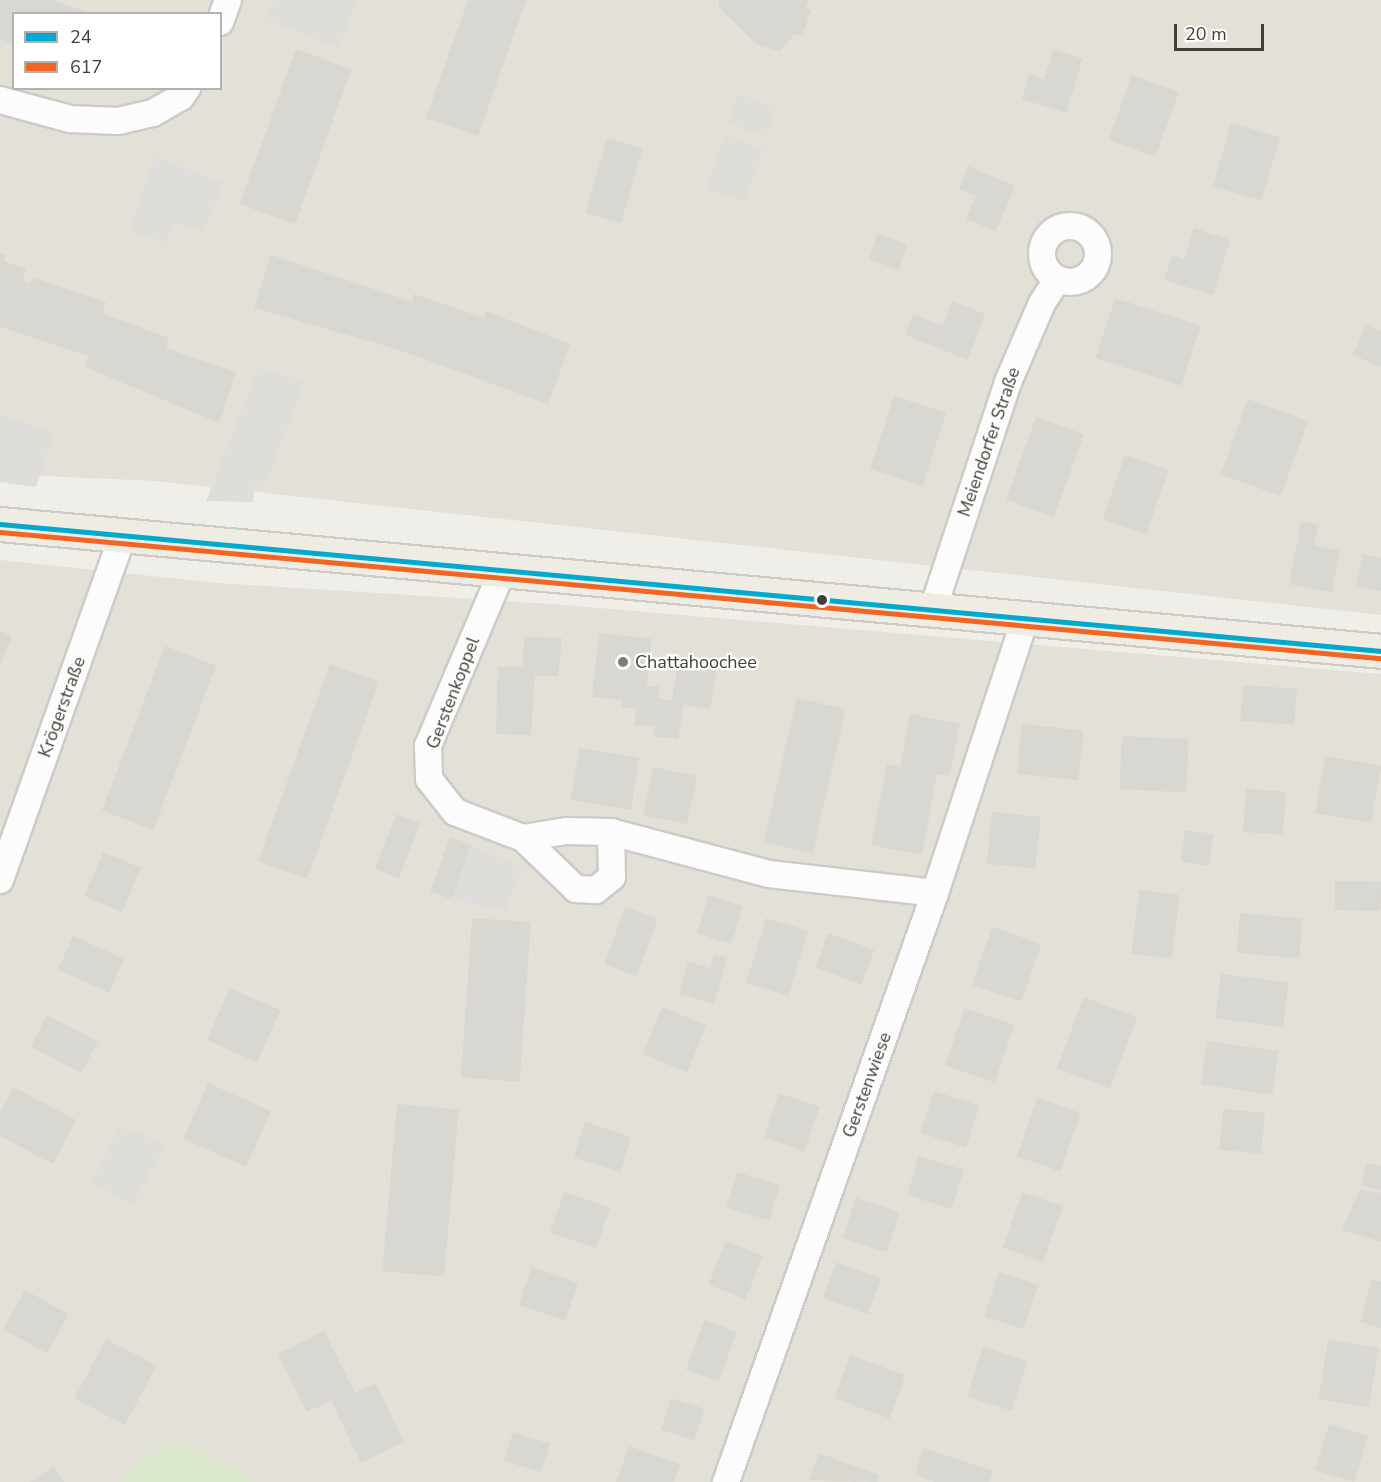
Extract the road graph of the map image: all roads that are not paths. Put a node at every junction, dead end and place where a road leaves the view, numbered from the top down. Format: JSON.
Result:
{"nodes":[{"id":1,"x":228,"y":0,"type":"edge"},
{"id":2,"x":222,"y":16,"type":"edge"},
{"id":3,"x":187,"y":90,"type":"edge"},
{"id":4,"x":0,"y":100,"type":"edge"},
{"id":5,"x":1057,"y":280,"type":"dead end"},
{"id":6,"x":0,"y":524,"type":"edge"},
{"id":7,"x":123,"y":535,"type":"junction"},
{"id":8,"x":503,"y":568,"type":"junction"},
{"id":9,"x":933,"y":609,"type":"junction"},
{"id":10,"x":1025,"y":619,"type":"junction"},
{"id":11,"x":1381,"y":651,"type":"edge"},
{"id":12,"x":611,"y":832,"type":"junction"},
{"id":13,"x":523,"y":838,"type":"junction"},
{"id":14,"x":0,"y":880,"type":"edge"},
{"id":15,"x":935,"y":893,"type":"junction"},
{"id":16,"x":726,"y":1482,"type":"edge"}],
"edges":[{"from":1,"to":2,"type":"street"},
{"from":3,"to":4,"type":"street"},
{"from":5,"to":9,"type":"street","name":"Meiendorfer Straße"},
{"from":6,"to":7,"type":"main road"},
{"from":7,"to":8,"type":"main road"},
{"from":7,"to":14,"type":"street","name":"Krögerstraße"},
{"from":8,"to":9,"type":"main road"},
{"from":8,"to":13,"type":"street","name":"Gerstenkoppel"},
{"from":9,"to":10,"type":"main road"},
{"from":10,"to":11,"type":"main road"},
{"from":10,"to":15,"type":"street","name":"Gerstenwiese"},
{"from":12,"to":13,"type":"street"},
{"from":12,"to":13,"type":"street","name":"Gerstenkoppel"},
{"from":12,"to":15,"type":"street"},
{"from":15,"to":16,"type":"street","name":"Gerstenwiese"}]}
